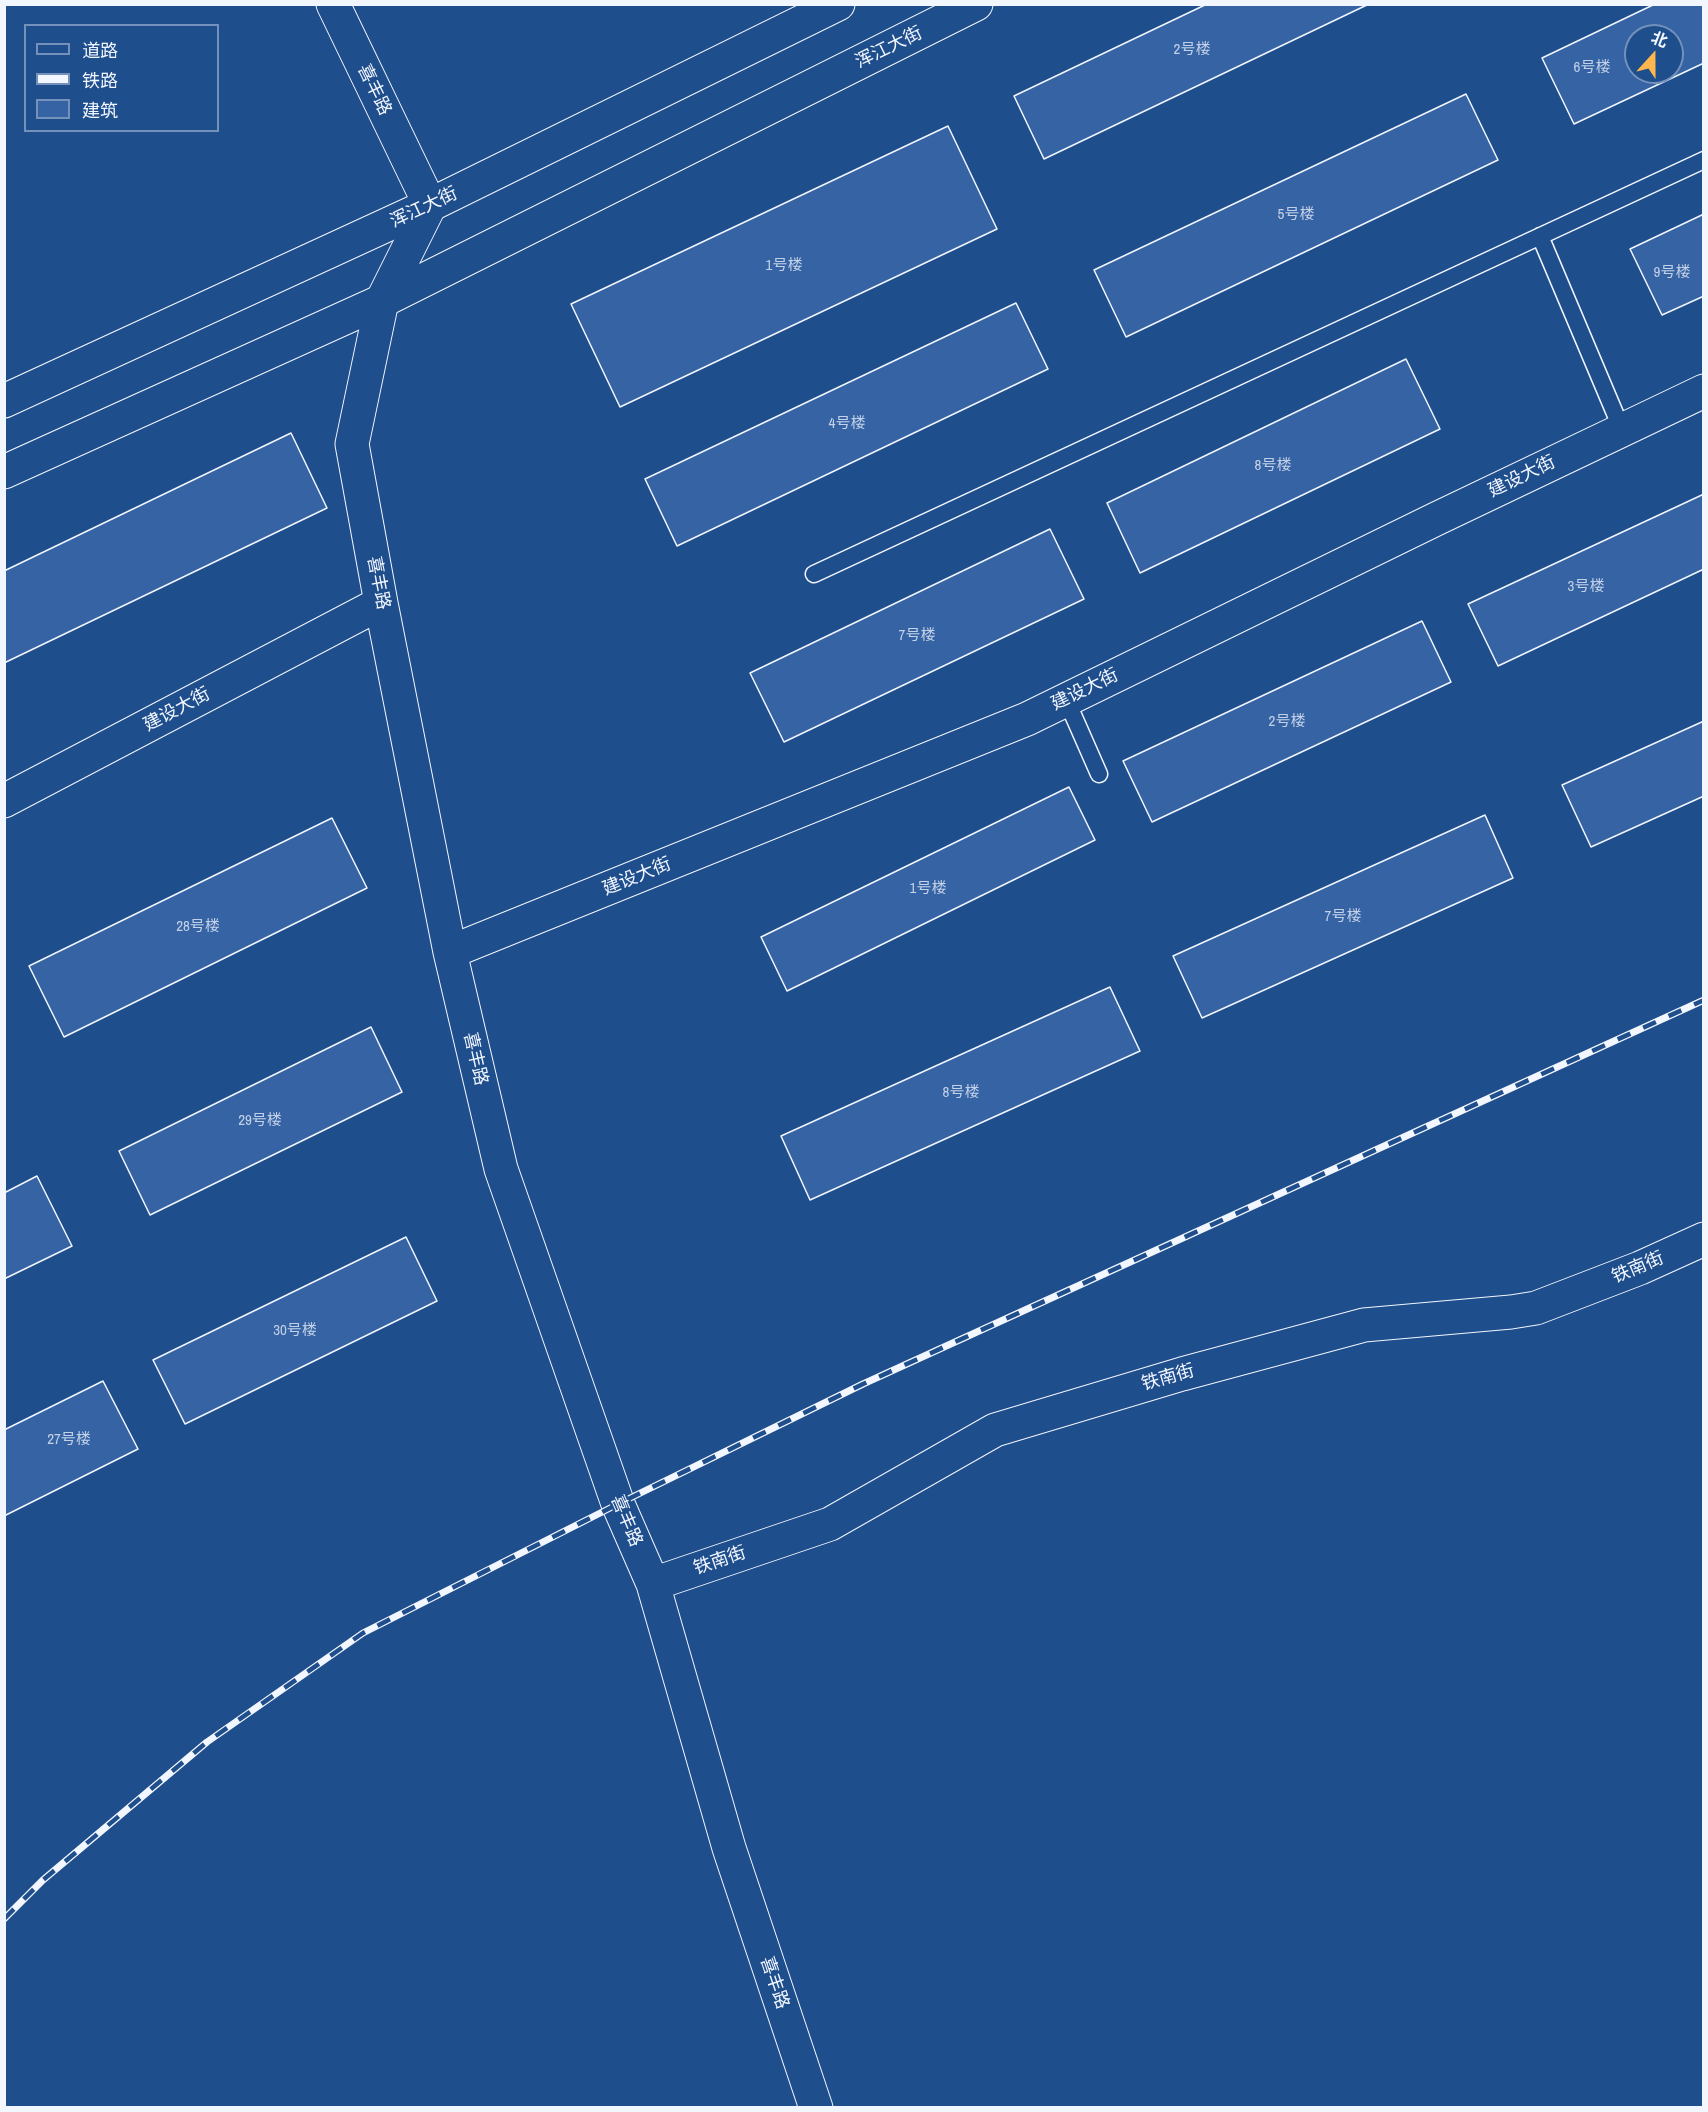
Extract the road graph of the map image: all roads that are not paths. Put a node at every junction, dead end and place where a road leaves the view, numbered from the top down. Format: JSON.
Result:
{"nodes":[{"id":1,"x":333,"y":4,"type":"edge"},
{"id":2,"x":838,"y":4,"type":"edge"},
{"id":3,"x":976,"y":4,"type":"edge"},
{"id":4,"x":1704,"y":160,"type":"edge"},
{"id":5,"x":430,"y":205,"type":"junction"},
{"id":6,"x":1540,"y":236,"type":"junction"},
{"id":7,"x":382,"y":301,"type":"junction"},
{"id":8,"x":1704,"y":391,"type":"edge"},
{"id":9,"x":4,"y":401,"type":"edge"},
{"id":10,"x":1622,"y":429,"type":"junction"},
{"id":11,"x":4,"y":472,"type":"edge"},
{"id":12,"x":814,"y":574,"type":"dead end"},
{"id":13,"x":381,"y":603,"type":"junction"},
{"id":14,"x":1066,"y":699,"type":"junction"},
{"id":15,"x":1099,"y":774,"type":"dead end"},
{"id":16,"x":4,"y":801,"type":"edge"},
{"id":17,"x":450,"y":952,"type":"junction"},
{"id":18,"x":1704,"y":1239,"type":"edge"},
{"id":19,"x":653,"y":1584,"type":"junction"},
{"id":20,"x":816,"y":2108,"type":"edge"}],
"edges":[{"from":1,"to":5,"type":"street","name":"喜丰路"},
{"from":2,"to":5,"type":"street","name":"浑江大街"},
{"from":3,"to":7,"type":"street","name":"浑江大街"},
{"from":4,"to":6,"type":"lane"},
{"from":5,"to":7,"type":"street","name":"喜丰路"},
{"from":5,"to":9,"type":"street","name":"浑江大街"},
{"from":6,"to":10,"type":"lane"},
{"from":6,"to":12,"type":"lane"},
{"from":7,"to":11,"type":"street","name":"浑江大街"},
{"from":7,"to":13,"type":"street","name":"喜丰路"},
{"from":8,"to":10,"type":"street","name":"建设大街"},
{"from":10,"to":14,"type":"street","name":"建设大街"},
{"from":13,"to":16,"type":"street","name":"建设大街"},
{"from":13,"to":17,"type":"street","name":"喜丰路"},
{"from":14,"to":15,"type":"lane"},
{"from":14,"to":17,"type":"street","name":"建设大街"},
{"from":17,"to":19,"type":"street","name":"喜丰路"},
{"from":18,"to":19,"type":"street","name":"铁南街"},
{"from":19,"to":20,"type":"street","name":"喜丰路"}]}
